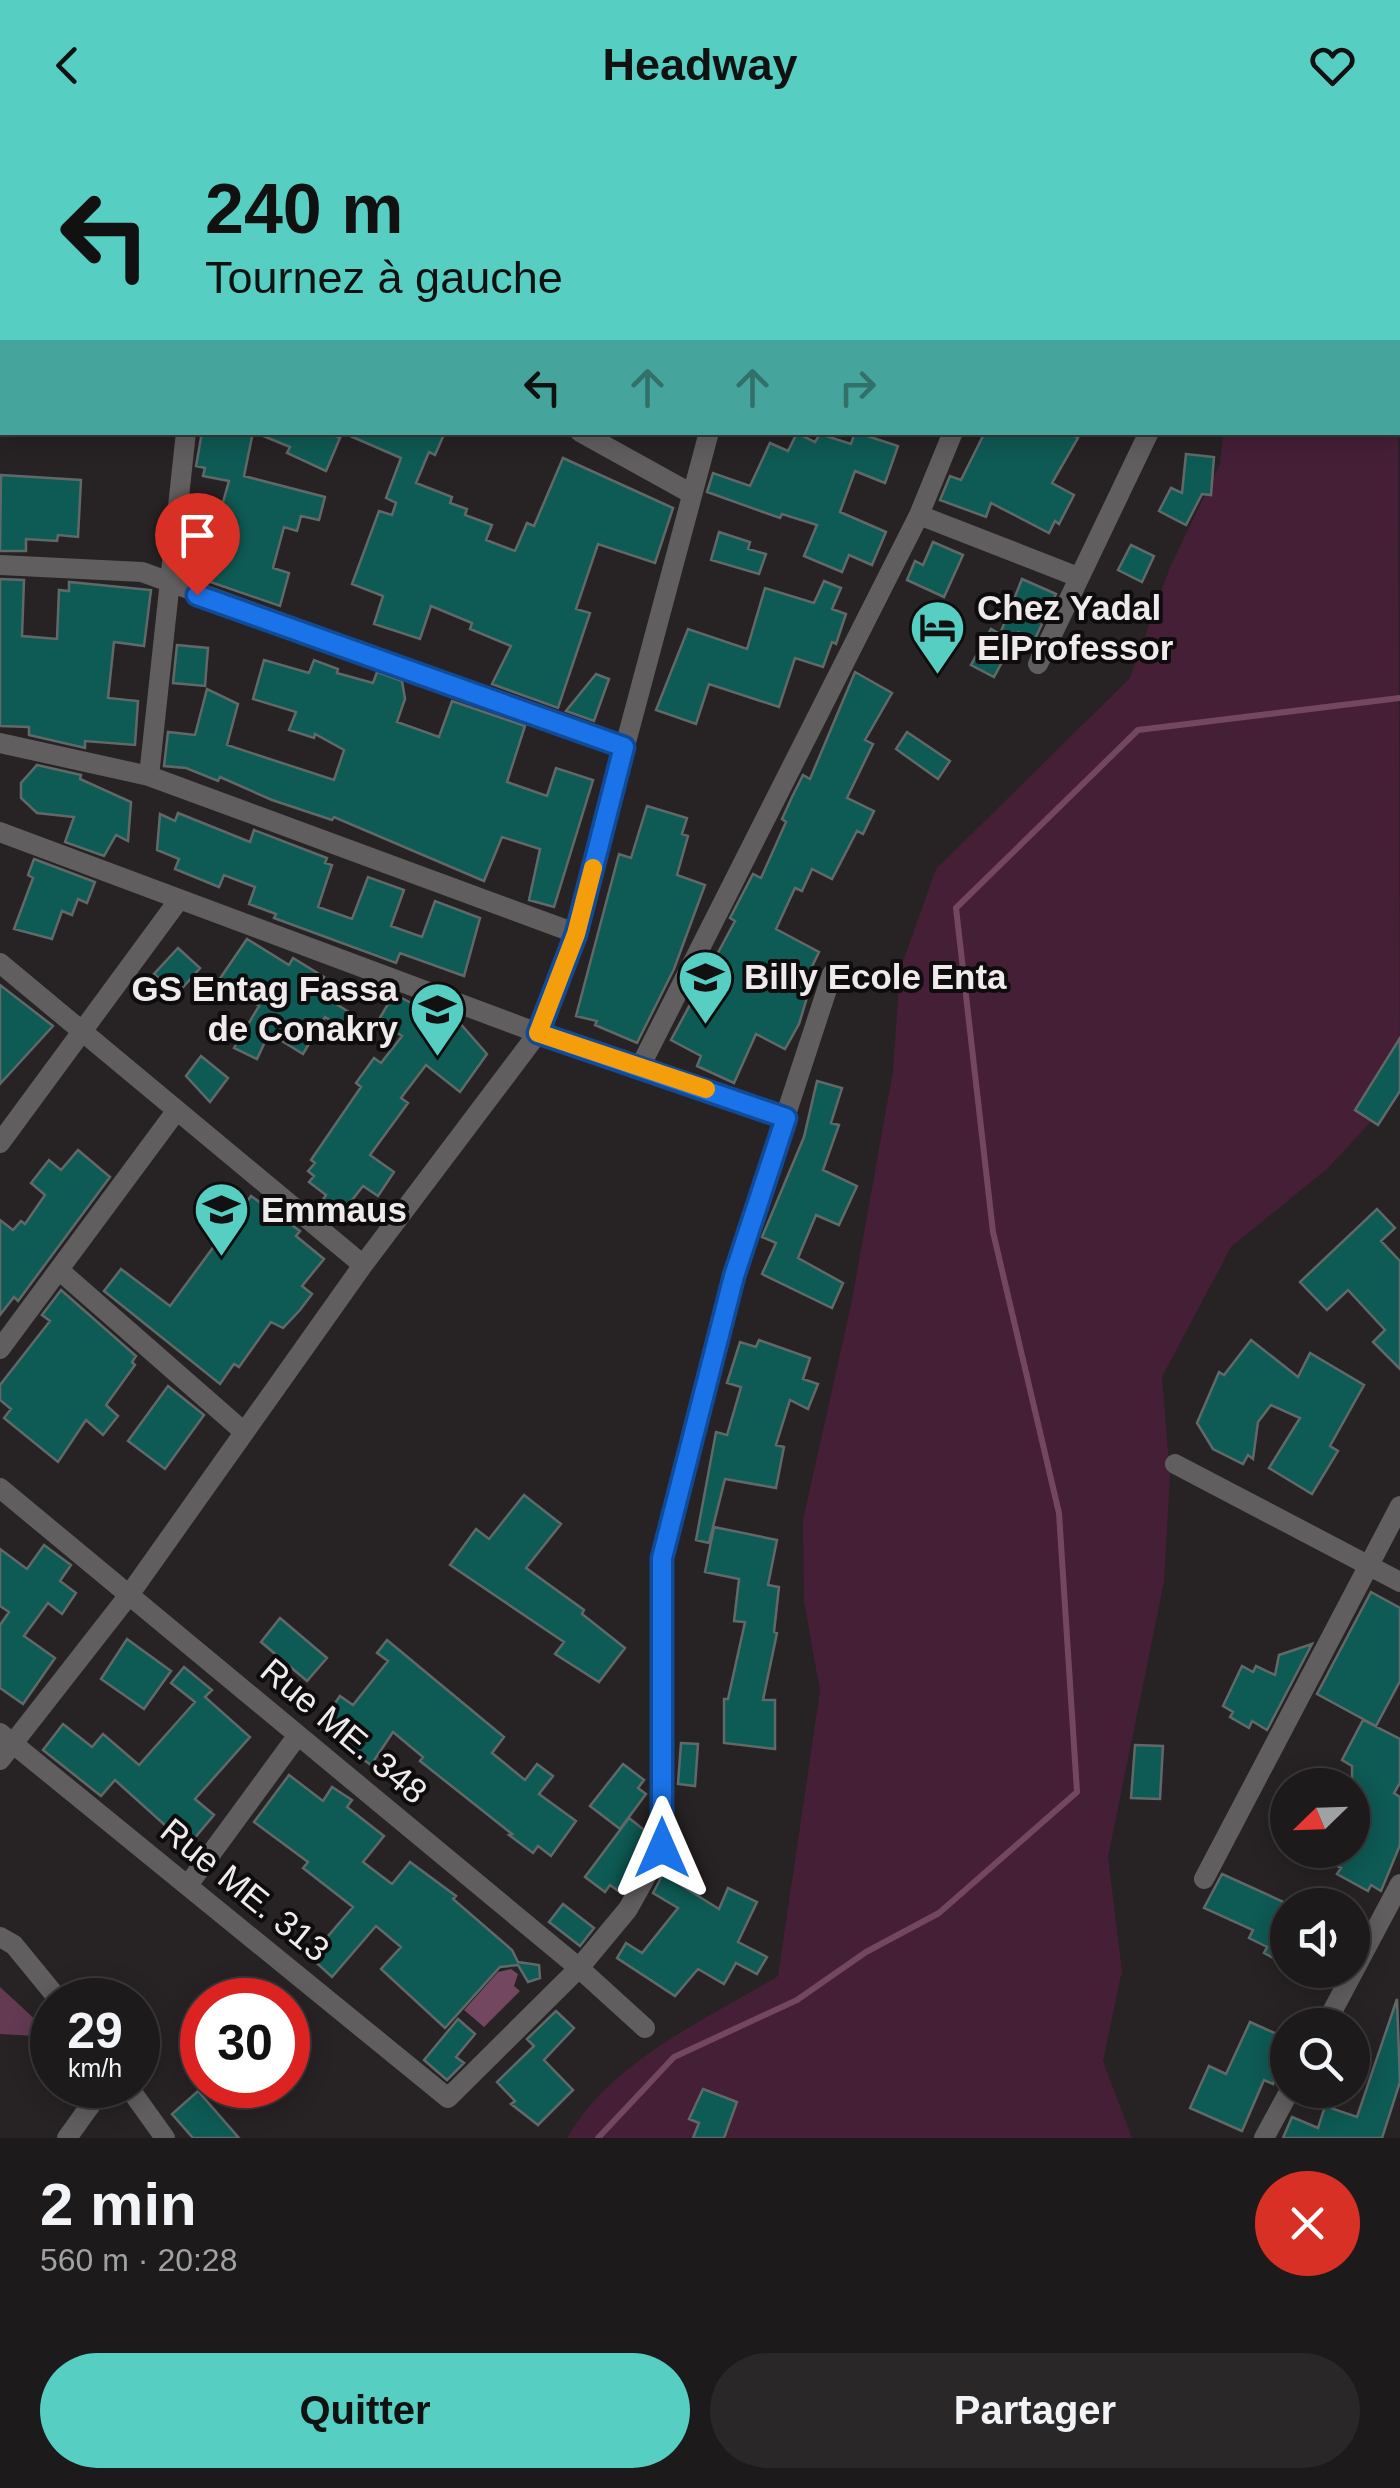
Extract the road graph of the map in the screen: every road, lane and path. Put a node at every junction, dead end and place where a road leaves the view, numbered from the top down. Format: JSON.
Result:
{"nodes":[{"id":1,"x":186,"y":435,"type":"edge"},
{"id":2,"x":585,"y":435,"type":"edge"},
{"id":3,"x":708,"y":435,"type":"edge"},
{"id":4,"x":952,"y":435,"type":"edge"},
{"id":5,"x":1149,"y":435,"type":"edge"},
{"id":6,"x":692,"y":494,"type":"junction"},
{"id":7,"x":920,"y":514,"type":"junction"},
{"id":8,"x":0,"y":565,"type":"edge"},
{"id":9,"x":1078,"y":577,"type":"junction"},
{"id":10,"x":168,"y":584,"type":"junction"},
{"id":11,"x":1038,"y":664,"type":"dead end"},
{"id":12,"x":0,"y":744,"type":"edge"},
{"id":13,"x":624,"y":747,"type":"junction"},
{"id":14,"x":149,"y":776,"type":"junction"},
{"id":15,"x":0,"y":832,"type":"edge"},
{"id":16,"x":178,"y":901,"type":"junction"},
{"id":17,"x":576,"y":934,"type":"junction"},
{"id":18,"x":0,"y":963,"type":"edge"},
{"id":19,"x":832,"y":974,"type":"dead end"},
{"id":20,"x":83,"y":1032,"type":"junction"},
{"id":21,"x":538,"y":1033,"type":"junction"},
{"id":22,"x":642,"y":1065,"type":"junction"},
{"id":23,"x":177,"y":1110,"type":"junction"},
{"id":24,"x":786,"y":1118,"type":"junction"},
{"id":25,"x":0,"y":1142,"type":"edge"},
{"id":26,"x":363,"y":1264,"type":"junction"},
{"id":27,"x":59,"y":1270,"type":"junction"},
{"id":28,"x":0,"y":1350,"type":"edge"},
{"id":29,"x":244,"y":1432,"type":"junction"},
{"id":30,"x":1175,"y":1464,"type":"dead end"},
{"id":31,"x":0,"y":1488,"type":"edge"},
{"id":32,"x":1400,"y":1506,"type":"edge"},
{"id":33,"x":1369,"y":1565,"type":"junction"},
{"id":34,"x":1400,"y":1582,"type":"edge"},
{"id":35,"x":129,"y":1594,"type":"junction"},
{"id":36,"x":298,"y":1735,"type":"junction"},
{"id":37,"x":5,"y":1746,"type":"edge"},
{"id":38,"x":1204,"y":1878,"type":"dead end"},
{"id":39,"x":1400,"y":1884,"type":"edge"},
{"id":40,"x":188,"y":1885,"type":"junction"},
{"id":41,"x":0,"y":1937,"type":"edge"},
{"id":42,"x":579,"y":1968,"type":"junction"},
{"id":43,"x":40,"y":1978,"type":"edge"},
{"id":44,"x":1334,"y":2008,"type":"edge"},
{"id":45,"x":645,"y":2028,"type":"dead end"},
{"id":46,"x":89,"y":2108,"type":"edge"},
{"id":47,"x":143,"y":2108,"type":"edge"},
{"id":48,"x":1280,"y":2108,"type":"edge"},
{"id":49,"x":67,"y":2138,"type":"edge"},
{"id":50,"x":165,"y":2138,"type":"edge"},
{"id":51,"x":1264,"y":2138,"type":"edge"}],
"edges":[{"from":1,"to":10,"type":"street"},
{"from":2,"to":6,"type":"street"},
{"from":3,"to":6,"type":"street"},
{"from":4,"to":7,"type":"street"},
{"from":5,"to":9,"type":"street"},
{"from":6,"to":13,"type":"street"},
{"from":7,"to":9,"type":"street"},
{"from":7,"to":22,"type":"street"},
{"from":8,"to":10,"type":"street"},
{"from":9,"to":11,"type":"street"},
{"from":10,"to":13,"type":"street"},
{"from":10,"to":14,"type":"street"},
{"from":12,"to":14,"type":"street"},
{"from":13,"to":17,"type":"street"},
{"from":14,"to":17,"type":"street"},
{"from":15,"to":16,"type":"street"},
{"from":16,"to":20,"type":"street"},
{"from":16,"to":21,"type":"street"},
{"from":17,"to":21,"type":"street"},
{"from":18,"to":20,"type":"street"},
{"from":19,"to":24,"type":"street"},
{"from":20,"to":23,"type":"street"},
{"from":20,"to":25,"type":"street"},
{"from":21,"to":22,"type":"street"},
{"from":21,"to":26,"type":"street"},
{"from":22,"to":24,"type":"street"},
{"from":23,"to":26,"type":"street"},
{"from":23,"to":27,"type":"street"},
{"from":24,"to":42,"type":"street"},
{"from":26,"to":29,"type":"street"},
{"from":27,"to":28,"type":"street"},
{"from":27,"to":29,"type":"street"},
{"from":29,"to":35,"type":"street"},
{"from":30,"to":33,"type":"street"},
{"from":31,"to":35,"type":"street","name":"Rue ME. 348"},
{"from":32,"to":33,"type":"street"},
{"from":33,"to":34,"type":"street"},
{"from":33,"to":38,"type":"street"},
{"from":35,"to":36,"type":"street","name":"Rue ME. 348"},
{"from":35,"to":37,"type":"street"},
{"from":36,"to":40,"type":"street"},
{"from":36,"to":42,"type":"street","name":"Rue ME. 348"},
{"from":37,"to":40,"type":"street","name":"Rue ME. 313"},
{"from":39,"to":44,"type":"street"},
{"from":40,"to":42,"type":"street","name":"Rue ME. 313"},
{"from":41,"to":43,"type":"street"},
{"from":42,"to":45,"type":"street","name":"Rue ME. 348"},
{"from":46,"to":49,"type":"street"},
{"from":47,"to":50,"type":"street"},
{"from":48,"to":51,"type":"street"}]}
